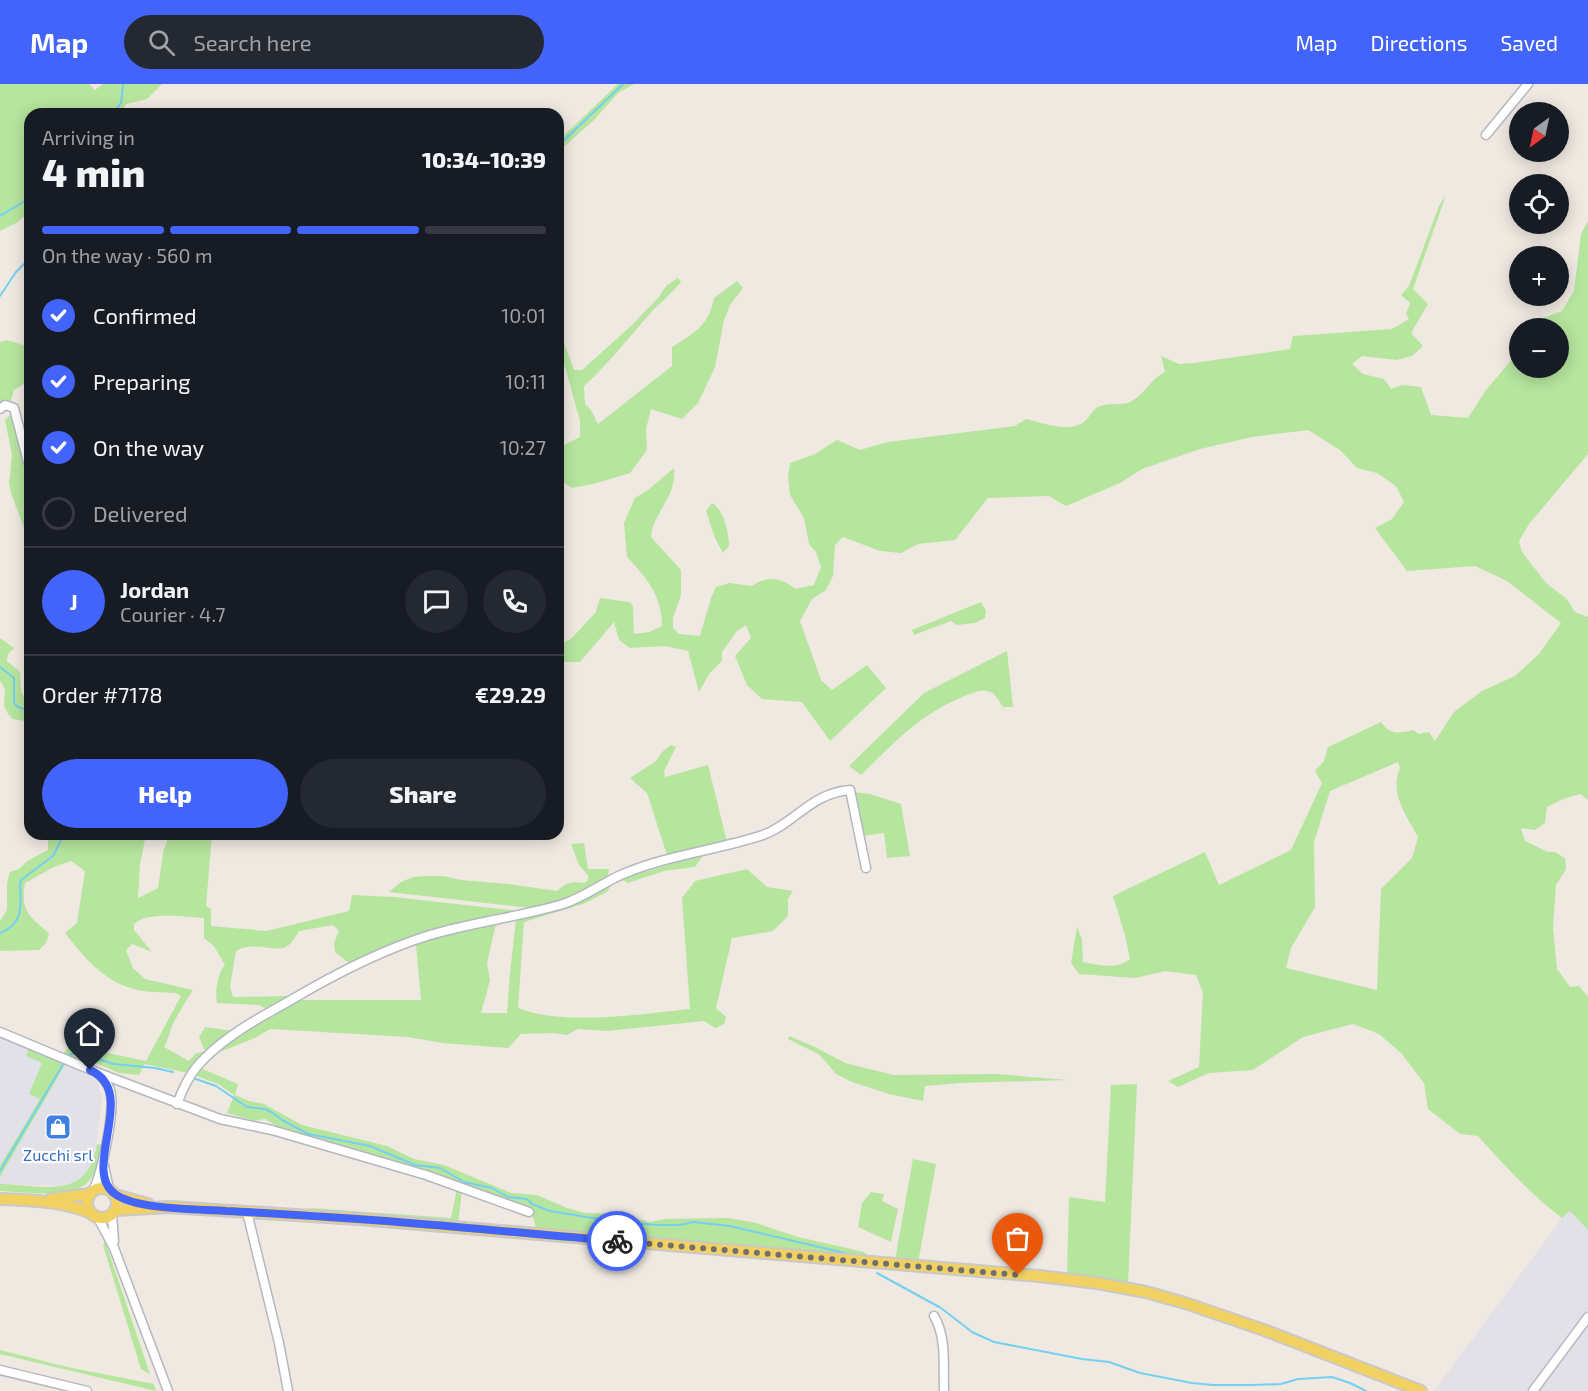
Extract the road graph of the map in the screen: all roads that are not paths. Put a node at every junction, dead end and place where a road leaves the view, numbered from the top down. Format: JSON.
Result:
{"nodes":[{"id":1,"x":1528,"y":84,"type":"edge"},
{"id":2,"x":1486,"y":135,"type":"dead end"},
{"id":3,"x":0,"y":409,"type":"edge"},
{"id":4,"x":24,"y":447,"type":"edge"},
{"id":5,"x":866,"y":868,"type":"dead end"},
{"id":6,"x":0,"y":1032,"type":"edge"},
{"id":7,"x":96,"y":1072,"type":"junction"},
{"id":8,"x":177,"y":1104,"type":"junction"},
{"id":9,"x":104,"y":1162,"type":"junction"},
{"id":10,"x":91,"y":1192,"type":"junction"},
{"id":11,"x":112,"y":1192,"type":"junction"},
{"id":12,"x":0,"y":1199,"type":"edge"},
{"id":13,"x":36,"y":1201,"type":"junction"},
{"id":14,"x":169,"y":1207,"type":"junction"},
{"id":15,"x":247,"y":1212,"type":"junction"},
{"id":16,"x":529,"y":1212,"type":"dead end"},
{"id":17,"x":114,"y":1213,"type":"junction"},
{"id":18,"x":94,"y":1216,"type":"junction"},
{"id":19,"x":114,"y":1248,"type":"junction"},
{"id":20,"x":934,"y":1316,"type":"dead end"},
{"id":21,"x":1588,"y":1317,"type":"edge"},
{"id":22,"x":0,"y":1370,"type":"edge"},
{"id":23,"x":87,"y":1391,"type":"edge"},
{"id":24,"x":168,"y":1391,"type":"edge"},
{"id":25,"x":288,"y":1391,"type":"edge"},
{"id":26,"x":944,"y":1391,"type":"edge"},
{"id":27,"x":1421,"y":1391,"type":"edge"},
{"id":28,"x":1533,"y":1391,"type":"edge"}],
"edges":[{"from":1,"to":2,"type":"street"},
{"from":3,"to":4,"type":"street"},
{"from":5,"to":8,"type":"street"},
{"from":6,"to":7,"type":"street"},
{"from":7,"to":8,"type":"street"},
{"from":7,"to":9,"type":"street"},
{"from":8,"to":16,"type":"street"},
{"from":9,"to":10,"type":"street"},
{"from":9,"to":11,"type":"street"},
{"from":10,"to":11,"type":"main road"},
{"from":10,"to":13,"type":"main road"},
{"from":10,"to":18,"type":"main road"},
{"from":11,"to":14,"type":"main road"},
{"from":11,"to":17,"type":"main road"},
{"from":12,"to":13,"type":"main road"},
{"from":13,"to":18,"type":"main road"},
{"from":14,"to":15,"type":"main road"},
{"from":14,"to":17,"type":"main road"},
{"from":15,"to":25,"type":"street"},
{"from":15,"to":27,"type":"main road"},
{"from":17,"to":18,"type":"main road"},
{"from":17,"to":19,"type":"street"},
{"from":18,"to":19,"type":"street"},
{"from":19,"to":24,"type":"street"},
{"from":20,"to":26,"type":"street"},
{"from":21,"to":28,"type":"street"},
{"from":22,"to":23,"type":"street"}]}
